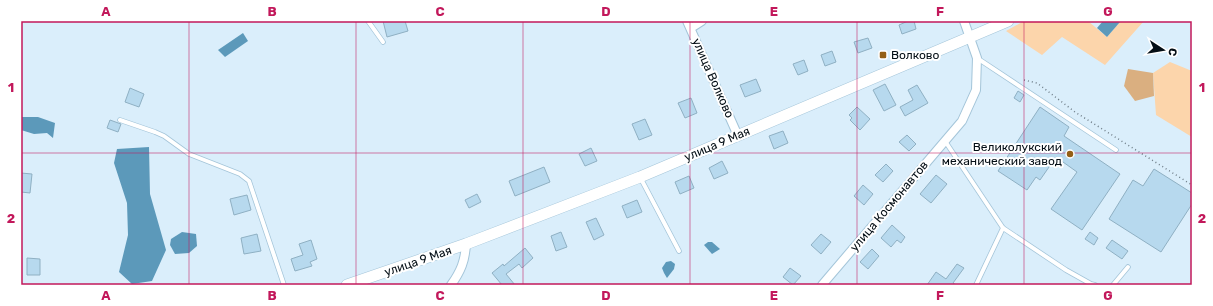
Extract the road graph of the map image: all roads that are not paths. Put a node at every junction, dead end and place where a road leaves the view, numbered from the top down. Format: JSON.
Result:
{"nodes":[{"id":1,"x":368,"y":21,"type":"edge"},
{"id":2,"x":702,"y":21,"type":"edge"},
{"id":3,"x":964,"y":21,"type":"edge"},
{"id":4,"x":1008,"y":21,"type":"edge"},
{"id":5,"x":689,"y":24,"type":"edge"},
{"id":6,"x":968,"y":38,"type":"junction"},
{"id":7,"x":383,"y":42,"type":"dead end"},
{"id":8,"x":977,"y":58,"type":"junction"},
{"id":9,"x":120,"y":120,"type":"dead end"},
{"id":10,"x":738,"y":136,"type":"junction"},
{"id":11,"x":945,"y":141,"type":"junction"},
{"id":12,"x":1116,"y":150,"type":"dead end"},
{"id":13,"x":640,"y":177,"type":"junction"},
{"id":14,"x":1003,"y":228,"type":"junction"},
{"id":15,"x":466,"y":244,"type":"junction"},
{"id":16,"x":679,"y":251,"type":"dead end"},
{"id":17,"x":1128,"y":268,"type":"dead end"},
{"id":18,"x":284,"y":285,"type":"edge"},
{"id":19,"x":347,"y":285,"type":"edge"},
{"id":20,"x":451,"y":285,"type":"edge"},
{"id":21,"x":822,"y":285,"type":"edge"},
{"id":22,"x":976,"y":285,"type":"edge"},
{"id":23,"x":1095,"y":285,"type":"edge"},
{"id":24,"x":1113,"y":285,"type":"edge"}],
"edges":[{"from":1,"to":7,"type":"lane"},
{"from":2,"to":5,"type":"street"},
{"from":3,"to":6,"type":"street","name":"улица Космонавтов"},
{"from":4,"to":6,"type":"main road","name":"улица 9 Мая"},
{"from":5,"to":10,"type":"street","name":"улица Волково"},
{"from":6,"to":8,"type":"street","name":"улица Космонавтов"},
{"from":6,"to":10,"type":"main road","name":"улица 9 Мая"},
{"from":8,"to":11,"type":"street","name":"улица Космонавтов"},
{"from":8,"to":12,"type":"lane"},
{"from":9,"to":18,"type":"lane"},
{"from":10,"to":13,"type":"main road","name":"улица 9 Мая"},
{"from":11,"to":14,"type":"lane"},
{"from":11,"to":21,"type":"street","name":"улица Космонавтов"},
{"from":13,"to":15,"type":"main road","name":"улица 9 Мая"},
{"from":13,"to":16,"type":"lane"},
{"from":14,"to":22,"type":"lane"},
{"from":14,"to":23,"type":"lane"},
{"from":15,"to":19,"type":"main road","name":"улица 9 Мая"},
{"from":15,"to":20,"type":"street","name":"улица 9 Мая"},
{"from":17,"to":24,"type":"lane"}]}
